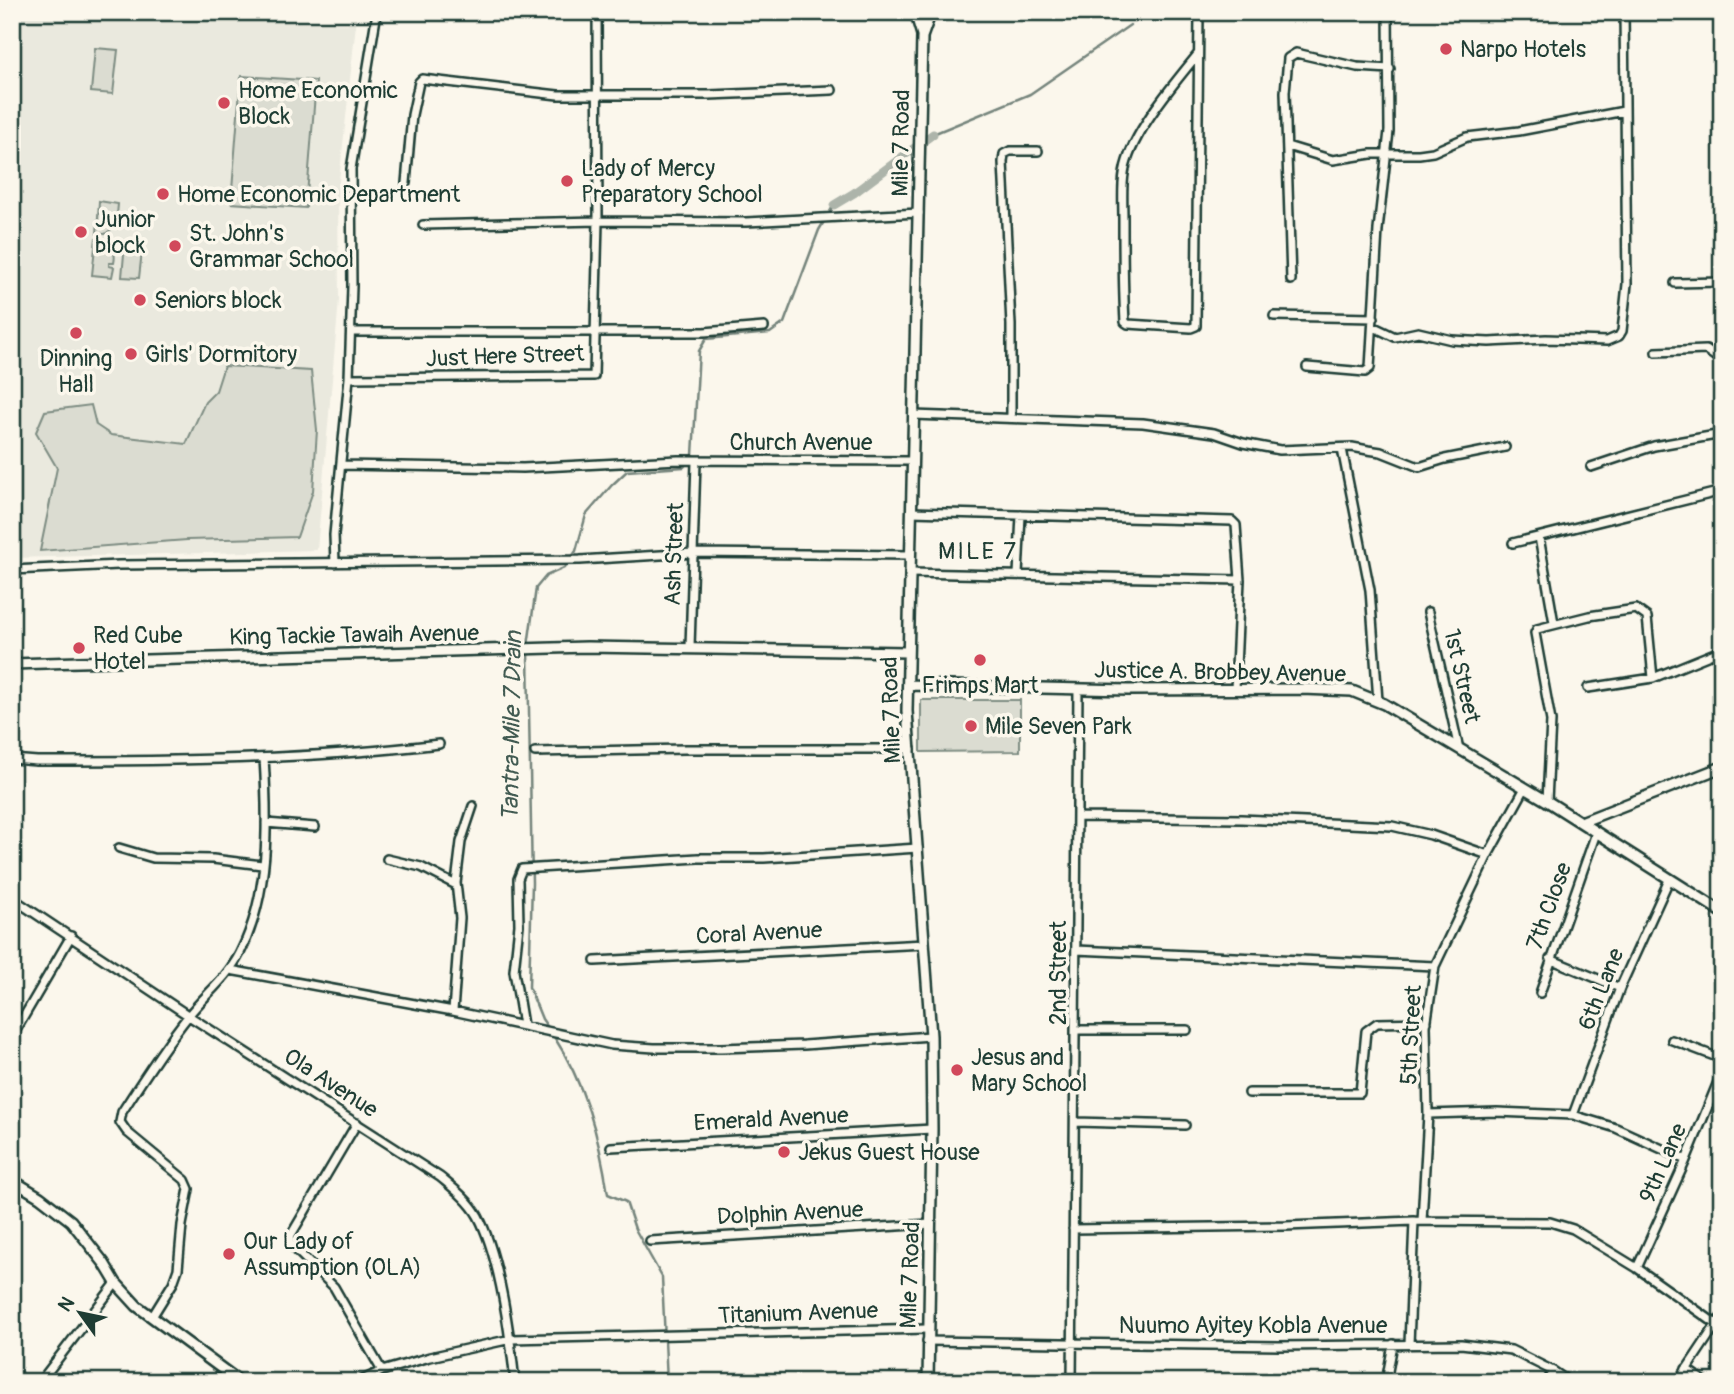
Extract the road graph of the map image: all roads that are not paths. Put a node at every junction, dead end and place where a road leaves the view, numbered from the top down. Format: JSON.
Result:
{"nodes":[{"id":1,"x":377,"y":12,"type":"edge"},
{"id":2,"x":597,"y":12,"type":"edge"},
{"id":3,"x":915,"y":12,"type":"edge"},
{"id":4,"x":931,"y":12,"type":"edge"},
{"id":5,"x":1199,"y":12,"type":"edge"},
{"id":6,"x":1388,"y":12,"type":"edge"},
{"id":7,"x":1624,"y":12,"type":"edge"},
{"id":8,"x":922,"y":37,"type":"junction"},
{"id":9,"x":1198,"y":54,"type":"junction"},
{"id":10,"x":1390,"y":69,"type":"junction"},
{"id":11,"x":832,"y":90,"type":"dead end"},
{"id":12,"x":599,"y":95,"type":"junction"},
{"id":13,"x":1624,"y":111,"type":"junction"},
{"id":14,"x":1287,"y":146,"type":"junction"},
{"id":15,"x":1038,"y":151,"type":"dead end"},
{"id":16,"x":1387,"y":155,"type":"junction"},
{"id":17,"x":406,"y":183,"type":"dead end"},
{"id":18,"x":919,"y":213,"type":"junction"},
{"id":19,"x":598,"y":222,"type":"junction"},
{"id":20,"x":424,"y":225,"type":"dead end"},
{"id":21,"x":1291,"y":280,"type":"dead end"},
{"id":22,"x":1722,"y":282,"type":"edge"},
{"id":23,"x":1675,"y":283,"type":"dead end"},
{"id":24,"x":1274,"y":316,"type":"dead end"},
{"id":25,"x":1374,"y":322,"type":"junction"},
{"id":26,"x":764,"y":327,"type":"dead end"},
{"id":27,"x":351,"y":332,"type":"junction"},
{"id":28,"x":596,"y":332,"type":"junction"},
{"id":29,"x":1656,"y":352,"type":"dead end"},
{"id":30,"x":1722,"y":361,"type":"edge"},
{"id":31,"x":1307,"y":367,"type":"dead end"},
{"id":32,"x":349,"y":378,"type":"junction"},
{"id":33,"x":913,"y":415,"type":"junction"},
{"id":34,"x":1011,"y":418,"type":"junction"},
{"id":35,"x":1722,"y":434,"type":"edge"},
{"id":36,"x":1506,"y":447,"type":"dead end"},
{"id":37,"x":1342,"y":449,"type":"junction"},
{"id":38,"x":911,"y":461,"type":"junction"},
{"id":39,"x":694,"y":462,"type":"junction"},
{"id":40,"x":341,"y":465,"type":"junction"},
{"id":41,"x":1591,"y":467,"type":"dead end"},
{"id":42,"x":1722,"y":491,"type":"edge"},
{"id":43,"x":911,"y":512,"type":"junction"},
{"id":44,"x":1021,"y":515,"type":"junction"},
{"id":45,"x":1539,"y":537,"type":"junction"},
{"id":46,"x":1513,"y":543,"type":"dead end"},
{"id":47,"x":693,"y":553,"type":"junction"},
{"id":48,"x":909,"y":555,"type":"junction"},
{"id":49,"x":335,"y":563,"type":"junction"},
{"id":50,"x":12,"y":570,"type":"edge"},
{"id":51,"x":910,"y":573,"type":"junction"},
{"id":52,"x":1018,"y":575,"type":"junction"},
{"id":53,"x":1240,"y":580,"type":"junction"},
{"id":54,"x":1428,"y":612,"type":"dead end"},
{"id":55,"x":1554,"y":623,"type":"junction"},
{"id":56,"x":690,"y":648,"type":"junction"},
{"id":57,"x":1722,"y":650,"type":"edge"},
{"id":58,"x":907,"y":652,"type":"junction"},
{"id":59,"x":12,"y":664,"type":"edge"},
{"id":60,"x":1653,"y":678,"type":"junction"},
{"id":61,"x":908,"y":685,"type":"junction"},
{"id":62,"x":1588,"y":688,"type":"dead end"},
{"id":63,"x":1235,"y":689,"type":"junction"},
{"id":64,"x":1078,"y":690,"type":"junction"},
{"id":65,"x":1378,"y":701,"type":"junction"},
{"id":66,"x":439,"y":744,"type":"dead end"},
{"id":67,"x":911,"y":748,"type":"junction"},
{"id":68,"x":1459,"y":749,"type":"junction"},
{"id":69,"x":535,"y":752,"type":"dead end"},
{"id":70,"x":264,"y":758,"type":"junction"},
{"id":71,"x":12,"y":759,"type":"edge"},
{"id":72,"x":1722,"y":767,"type":"edge"},
{"id":73,"x":1525,"y":788,"type":"junction"},
{"id":74,"x":1547,"y":801,"type":"junction"},
{"id":75,"x":472,"y":806,"type":"dead end"},
{"id":76,"x":1078,"y":817,"type":"junction"},
{"id":77,"x":1581,"y":822,"type":"junction"},
{"id":78,"x":266,"y":823,"type":"junction"},
{"id":79,"x":315,"y":827,"type":"dead end"},
{"id":80,"x":1596,"y":833,"type":"junction"},
{"id":81,"x":119,"y":848,"type":"dead end"},
{"id":82,"x":918,"y":848,"type":"junction"},
{"id":83,"x":1488,"y":855,"type":"junction"},
{"id":84,"x":387,"y":859,"type":"dead end"},
{"id":85,"x":262,"y":865,"type":"junction"},
{"id":86,"x":1669,"y":880,"type":"junction"},
{"id":87,"x":456,"y":885,"type":"junction"},
{"id":88,"x":12,"y":898,"type":"edge"},
{"id":89,"x":1722,"y":912,"type":"edge"},
{"id":90,"x":71,"y":936,"type":"junction"},
{"id":91,"x":925,"y":944,"type":"junction"},
{"id":92,"x":1076,"y":950,"type":"junction"},
{"id":93,"x":1550,"y":959,"type":"junction"},
{"id":94,"x":595,"y":961,"type":"dead end"},
{"id":95,"x":1435,"y":966,"type":"junction"},
{"id":96,"x":230,"y":970,"type":"junction"},
{"id":97,"x":1620,"y":988,"type":"junction"},
{"id":98,"x":1540,"y":993,"type":"dead end"},
{"id":99,"x":453,"y":1011,"type":"junction"},
{"id":100,"x":189,"y":1016,"type":"junction"},
{"id":101,"x":1427,"y":1022,"type":"junction"},
{"id":102,"x":523,"y":1025,"type":"junction"},
{"id":103,"x":1187,"y":1030,"type":"dead end"},
{"id":104,"x":1077,"y":1031,"type":"junction"},
{"id":105,"x":931,"y":1036,"type":"junction"},
{"id":106,"x":12,"y":1037,"type":"edge"},
{"id":107,"x":1672,"y":1040,"type":"dead end"},
{"id":108,"x":1722,"y":1059,"type":"edge"},
{"id":109,"x":1722,"y":1072,"type":"edge"},
{"id":110,"x":1249,"y":1093,"type":"dead end"},
{"id":111,"x":1428,"y":1114,"type":"junction"},
{"id":112,"x":1573,"y":1115,"type":"junction"},
{"id":113,"x":1076,"y":1122,"type":"junction"},
{"id":114,"x":357,"y":1123,"type":"junction"},
{"id":115,"x":1185,"y":1125,"type":"dead end"},
{"id":116,"x":932,"y":1129,"type":"junction"},
{"id":117,"x":611,"y":1147,"type":"dead end"},
{"id":118,"x":1686,"y":1160,"type":"junction"},
{"id":119,"x":12,"y":1180,"type":"edge"},
{"id":120,"x":1418,"y":1221,"type":"junction"},
{"id":121,"x":931,"y":1224,"type":"junction"},
{"id":122,"x":1073,"y":1229,"type":"junction"},
{"id":123,"x":650,"y":1241,"type":"dead end"},
{"id":124,"x":1637,"y":1268,"type":"junction"},
{"id":125,"x":116,"y":1283,"type":"junction"},
{"id":126,"x":1722,"y":1316,"type":"edge"},
{"id":127,"x":152,"y":1317,"type":"junction"},
{"id":128,"x":1716,"y":1324,"type":"junction"},
{"id":129,"x":927,"y":1328,"type":"junction"},
{"id":130,"x":511,"y":1339,"type":"junction"},
{"id":131,"x":928,"y":1342,"type":"junction"},
{"id":132,"x":1072,"y":1343,"type":"junction"},
{"id":133,"x":1393,"y":1344,"type":"junction"},
{"id":134,"x":1409,"y":1344,"type":"junction"},
{"id":135,"x":1686,"y":1369,"type":"junction"},
{"id":136,"x":382,"y":1371,"type":"junction"},
{"id":137,"x":1553,"y":1371,"type":"junction"},
{"id":138,"x":40,"y":1382,"type":"edge"},
{"id":139,"x":240,"y":1382,"type":"edge"},
{"id":140,"x":358,"y":1382,"type":"edge"},
{"id":141,"x":515,"y":1382,"type":"edge"},
{"id":142,"x":928,"y":1382,"type":"edge"},
{"id":143,"x":1072,"y":1382,"type":"edge"},
{"id":144,"x":1387,"y":1382,"type":"edge"},
{"id":145,"x":1547,"y":1382,"type":"edge"},
{"id":146,"x":1569,"y":1382,"type":"edge"},
{"id":147,"x":1678,"y":1382,"type":"edge"},
{"id":148,"x":1705,"y":1382,"type":"edge"}],
"edges":[{"from":1,"to":27,"type":"street"},
{"from":2,"to":12,"type":"street","name":"Just Here Street"},
{"from":3,"to":8,"type":"street"},
{"from":4,"to":8,"type":"street"},
{"from":5,"to":9,"type":"street"},
{"from":6,"to":10,"type":"street"},
{"from":7,"to":13,"type":"street"},
{"from":8,"to":18,"type":"street","name":"Mile 7 Road"},
{"from":9,"to":9,"type":"street"},
{"from":10,"to":14,"type":"street"},
{"from":10,"to":16,"type":"street"},
{"from":11,"to":12,"type":"street"},
{"from":12,"to":17,"type":"street"},
{"from":12,"to":19,"type":"street","name":"Just Here Street"},
{"from":13,"to":16,"type":"street"},
{"from":13,"to":25,"type":"street"},
{"from":14,"to":16,"type":"street"},
{"from":14,"to":21,"type":"street"},
{"from":15,"to":34,"type":"street"},
{"from":16,"to":25,"type":"street"},
{"from":18,"to":19,"type":"street"},
{"from":18,"to":33,"type":"street","name":"Mile 7 Road"},
{"from":19,"to":20,"type":"street"},
{"from":19,"to":28,"type":"street","name":"Just Here Street"},
{"from":22,"to":23,"type":"street"},
{"from":24,"to":25,"type":"street"},
{"from":25,"to":31,"type":"street"},
{"from":26,"to":28,"type":"street"},
{"from":27,"to":28,"type":"street"},
{"from":27,"to":32,"type":"street"},
{"from":28,"to":32,"type":"street","name":"Just Here Street"},
{"from":29,"to":30,"type":"street"},
{"from":32,"to":40,"type":"street"},
{"from":33,"to":34,"type":"street"},
{"from":33,"to":38,"type":"street","name":"Mile 7 Road"},
{"from":34,"to":37,"type":"street"},
{"from":35,"to":41,"type":"street"},
{"from":36,"to":37,"type":"street"},
{"from":37,"to":65,"type":"street"},
{"from":38,"to":39,"type":"street","name":"Church Avenue"},
{"from":38,"to":43,"type":"street","name":"Mile 7 Road"},
{"from":39,"to":40,"type":"street","name":"Church Avenue"},
{"from":39,"to":47,"type":"street","name":"Ash Street"},
{"from":40,"to":49,"type":"street"},
{"from":42,"to":45,"type":"street"},
{"from":43,"to":44,"type":"street"},
{"from":43,"to":48,"type":"street","name":"Mile 7 Road"},
{"from":44,"to":52,"type":"street"},
{"from":44,"to":53,"type":"street"},
{"from":45,"to":46,"type":"street"},
{"from":45,"to":55,"type":"street"},
{"from":47,"to":48,"type":"street"},
{"from":47,"to":49,"type":"street"},
{"from":47,"to":56,"type":"street","name":"Ash Street"},
{"from":48,"to":51,"type":"street","name":"Mile 7 Road"},
{"from":49,"to":50,"type":"street"},
{"from":51,"to":52,"type":"street"},
{"from":51,"to":58,"type":"street","name":"Mile 7 Road"},
{"from":52,"to":53,"type":"street"},
{"from":53,"to":63,"type":"street"},
{"from":54,"to":68,"type":"street","name":"1st Street"},
{"from":55,"to":60,"type":"street"},
{"from":55,"to":74,"type":"street"},
{"from":56,"to":58,"type":"street","name":"King Tackie Tawaih Avenue"},
{"from":56,"to":59,"type":"street","name":"King Tackie Tawaih Avenue"},
{"from":57,"to":60,"type":"street"},
{"from":58,"to":61,"type":"street","name":"Mile 7 Road"},
{"from":60,"to":62,"type":"street"},
{"from":61,"to":64,"type":"street","name":"Justice A. Brobbey Avenue"},
{"from":61,"to":67,"type":"street","name":"Mile 7 Road"},
{"from":63,"to":64,"type":"street","name":"Justice A. Brobbey Avenue"},
{"from":63,"to":65,"type":"street","name":"Justice A. Brobbey Avenue"},
{"from":64,"to":76,"type":"street","name":"2nd Street"},
{"from":65,"to":68,"type":"street","name":"Justice A. Brobbey Avenue"},
{"from":66,"to":70,"type":"street"},
{"from":67,"to":69,"type":"street"},
{"from":67,"to":82,"type":"street","name":"Mile 7 Road"},
{"from":68,"to":73,"type":"street","name":"Justice A. Brobbey Avenue"},
{"from":70,"to":71,"type":"street"},
{"from":70,"to":78,"type":"street"},
{"from":72,"to":77,"type":"street"},
{"from":73,"to":74,"type":"street","name":"Justice A. Brobbey Avenue"},
{"from":73,"to":83,"type":"street","name":"5th Street"},
{"from":74,"to":77,"type":"street","name":"Justice A. Brobbey Avenue"},
{"from":75,"to":87,"type":"street"},
{"from":76,"to":83,"type":"street"},
{"from":76,"to":92,"type":"street","name":"2nd Street"},
{"from":77,"to":80,"type":"street","name":"Justice A. Brobbey Avenue"},
{"from":78,"to":79,"type":"street"},
{"from":78,"to":85,"type":"street"},
{"from":80,"to":86,"type":"street","name":"Justice A. Brobbey Avenue"},
{"from":80,"to":93,"type":"street","name":"7th Close"},
{"from":81,"to":85,"type":"street"},
{"from":82,"to":91,"type":"street","name":"Mile 7 Road"},
{"from":82,"to":102,"type":"street"},
{"from":83,"to":95,"type":"street","name":"5th Street"},
{"from":84,"to":87,"type":"street"},
{"from":85,"to":96,"type":"street"},
{"from":86,"to":89,"type":"street","name":"Justice A. Brobbey Avenue"},
{"from":86,"to":97,"type":"street","name":"6th Lane"},
{"from":87,"to":99,"type":"street"},
{"from":88,"to":90,"type":"street","name":"Ola Avenue"},
{"from":90,"to":100,"type":"street","name":"Ola Avenue"},
{"from":90,"to":106,"type":"street"},
{"from":91,"to":94,"type":"street","name":"Coral Avenue"},
{"from":91,"to":105,"type":"street","name":"Mile 7 Road"},
{"from":92,"to":95,"type":"street"},
{"from":92,"to":104,"type":"street","name":"2nd Street"},
{"from":93,"to":97,"type":"street"},
{"from":93,"to":98,"type":"street","name":"7th Close"},
{"from":95,"to":101,"type":"street","name":"5th Street"},
{"from":96,"to":99,"type":"street"},
{"from":96,"to":100,"type":"street"},
{"from":97,"to":112,"type":"street","name":"6th Lane"},
{"from":99,"to":102,"type":"street"},
{"from":100,"to":114,"type":"street","name":"Ola Avenue"},
{"from":100,"to":127,"type":"street"},
{"from":101,"to":110,"type":"street"},
{"from":101,"to":111,"type":"street","name":"5th Street"},
{"from":102,"to":105,"type":"street"},
{"from":103,"to":104,"type":"street"},
{"from":104,"to":113,"type":"street","name":"2nd Street"},
{"from":105,"to":116,"type":"street","name":"Mile 7 Road"},
{"from":107,"to":108,"type":"street"},
{"from":109,"to":118,"type":"street","name":"9th Lane"},
{"from":111,"to":112,"type":"street"},
{"from":111,"to":120,"type":"street","name":"5th Street"},
{"from":112,"to":118,"type":"street"},
{"from":113,"to":115,"type":"street"},
{"from":113,"to":122,"type":"street","name":"2nd Street"},
{"from":114,"to":130,"type":"street","name":"Ola Avenue"},
{"from":114,"to":136,"type":"street"},
{"from":116,"to":117,"type":"street","name":"Emerald Avenue"},
{"from":116,"to":121,"type":"street","name":"Mile 7 Road"},
{"from":118,"to":124,"type":"street","name":"9th Lane"},
{"from":119,"to":125,"type":"street"},
{"from":120,"to":122,"type":"street"},
{"from":120,"to":124,"type":"street"},
{"from":120,"to":134,"type":"street","name":"5th Street"},
{"from":121,"to":123,"type":"street","name":"Dolphin Avenue"},
{"from":121,"to":129,"type":"street","name":"Mile 7 Road"},
{"from":122,"to":132,"type":"street","name":"2nd Street"},
{"from":124,"to":128,"type":"street"},
{"from":125,"to":127,"type":"street"},
{"from":125,"to":138,"type":"street"},
{"from":126,"to":128,"type":"street"},
{"from":127,"to":139,"type":"street"},
{"from":128,"to":135,"type":"street"},
{"from":129,"to":130,"type":"street","name":"Titanium Avenue"},
{"from":129,"to":131,"type":"street","name":"Mile 7 Road"},
{"from":130,"to":136,"type":"street","name":"Titanium Avenue"},
{"from":130,"to":141,"type":"street","name":"Ola Avenue"},
{"from":131,"to":132,"type":"street","name":"Nuumo Ayitey Kobla Avenue"},
{"from":131,"to":142,"type":"street","name":"Mile 7 Road"},
{"from":132,"to":133,"type":"street","name":"Nuumo Ayitey Kobla Avenue"},
{"from":132,"to":143,"type":"street","name":"2nd Street"},
{"from":133,"to":134,"type":"street","name":"Nuumo Ayitey Kobla Avenue"},
{"from":133,"to":144,"type":"street"},
{"from":134,"to":137,"type":"street","name":"Nuumo Ayitey Kobla Avenue"},
{"from":135,"to":147,"type":"street"},
{"from":135,"to":148,"type":"street"},
{"from":136,"to":140,"type":"street","name":"Titanium Avenue"},
{"from":137,"to":145,"type":"street"},
{"from":137,"to":146,"type":"street","name":"Nuumo Ayitey Kobla Avenue"}]}
